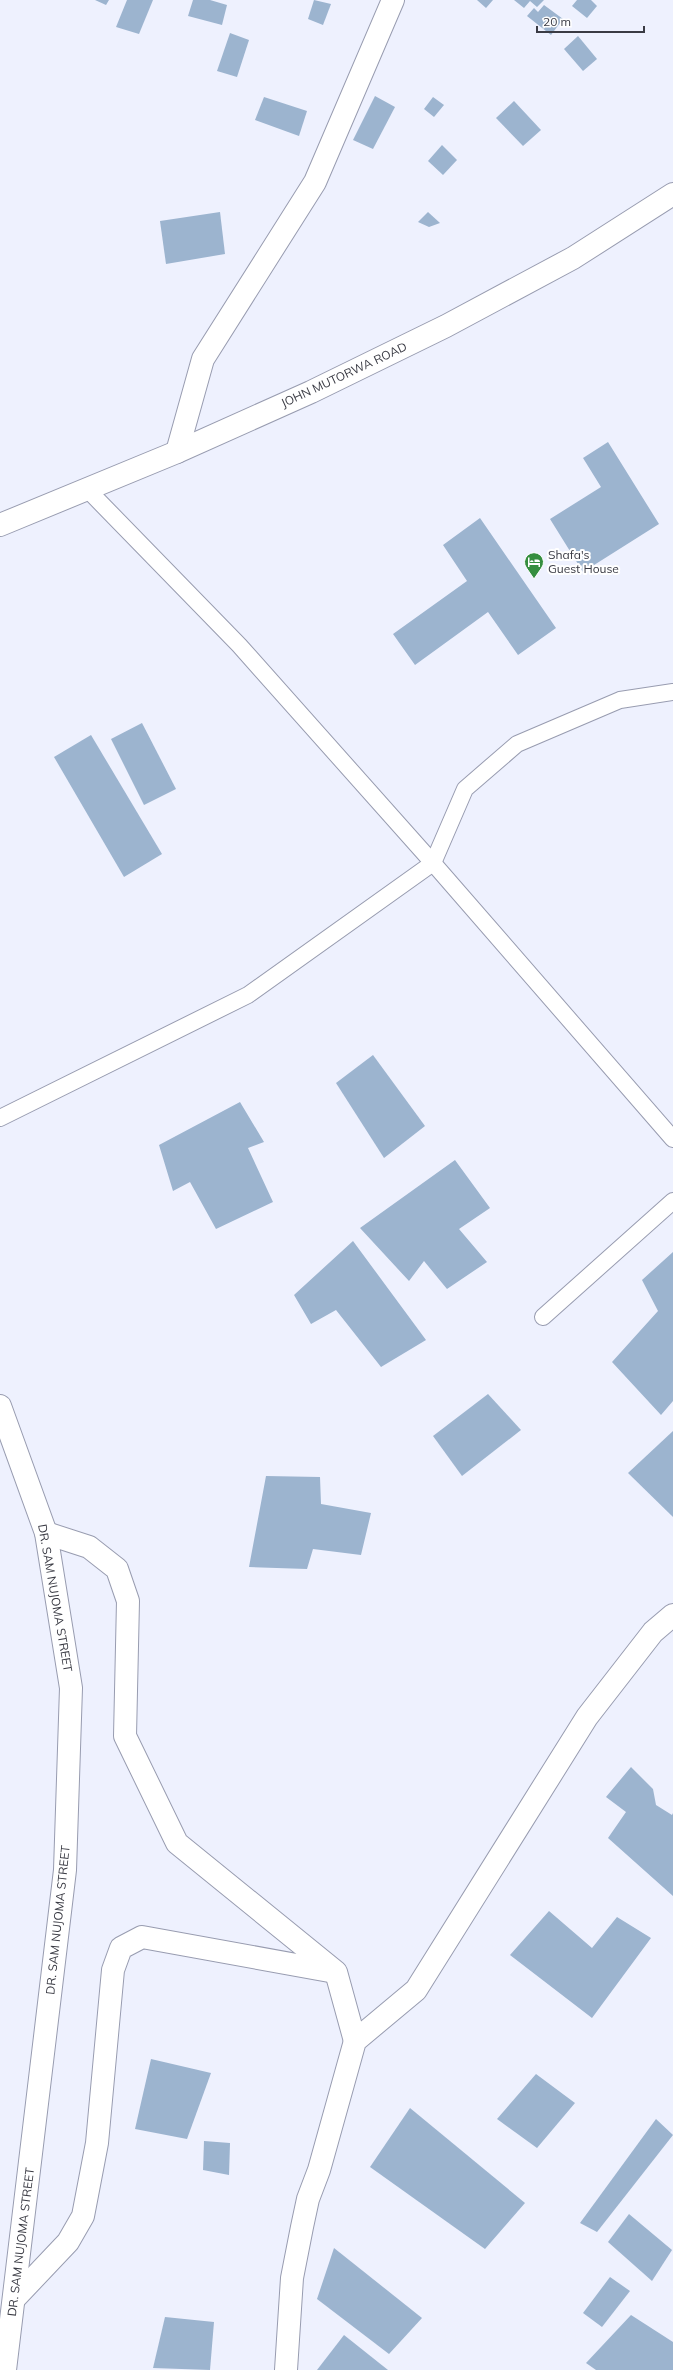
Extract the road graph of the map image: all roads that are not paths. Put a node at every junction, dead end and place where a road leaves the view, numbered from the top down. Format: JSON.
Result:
{"nodes":[{"id":1,"x":394,"y":0,"type":"edge"},
{"id":2,"x":673,"y":194,"type":"edge"},
{"id":3,"x":176,"y":452,"type":"junction"},
{"id":4,"x":87,"y":489,"type":"junction"},
{"id":5,"x":0,"y":525,"type":"edge"},
{"id":6,"x":673,"y":692,"type":"edge"},
{"id":7,"x":433,"y":863,"type":"junction"},
{"id":8,"x":0,"y":1118,"type":"edge"},
{"id":9,"x":673,"y":1140,"type":"edge"},
{"id":10,"x":673,"y":1201,"type":"edge"},
{"id":11,"x":543,"y":1317,"type":"dead end"},
{"id":12,"x":0,"y":1406,"type":"edge"},
{"id":13,"x":46,"y":1533,"type":"junction"},
{"id":14,"x":673,"y":1615,"type":"edge"},
{"id":15,"x":336,"y":1972,"type":"junction"},
{"id":16,"x":355,"y":2041,"type":"junction"},
{"id":17,"x":14,"y":2298,"type":"junction"},
{"id":18,"x":4,"y":2357,"type":"edge"},
{"id":19,"x":286,"y":2370,"type":"edge"}],
"edges":[{"from":1,"to":3,"type":"street"},
{"from":2,"to":3,"type":"street","name":"JOHN MUTORWA ROAD"},
{"from":3,"to":4,"type":"street","name":"JOHN MUTORWA ROAD"},
{"from":4,"to":5,"type":"street","name":"JOHN MUTORWA ROAD"},
{"from":4,"to":7,"type":"lane"},
{"from":6,"to":7,"type":"lane"},
{"from":7,"to":8,"type":"lane"},
{"from":7,"to":9,"type":"lane"},
{"from":10,"to":11,"type":"lane"},
{"from":12,"to":13,"type":"street","name":"DR. SAM NUJOMA STREET"},
{"from":13,"to":15,"type":"street"},
{"from":13,"to":17,"type":"street","name":"DR. SAM NUJOMA STREET"},
{"from":14,"to":16,"type":"street"},
{"from":15,"to":16,"type":"street"},
{"from":15,"to":17,"type":"street"},
{"from":16,"to":19,"type":"street"},
{"from":17,"to":18,"type":"street","name":"DR. SAM NUJOMA STREET"}]}
